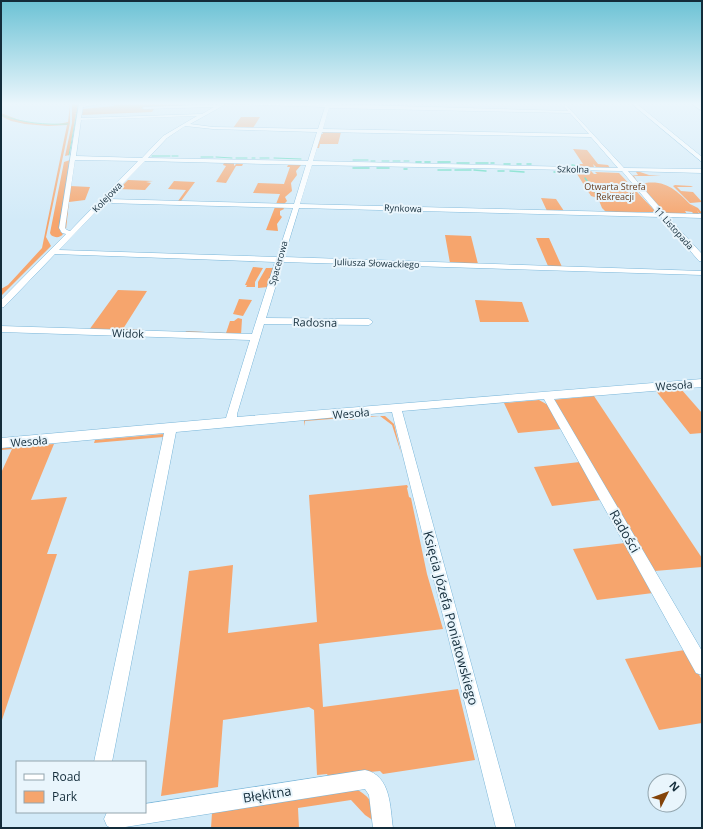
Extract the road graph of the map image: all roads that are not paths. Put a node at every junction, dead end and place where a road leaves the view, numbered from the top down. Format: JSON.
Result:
{"nodes":[{"id":1,"x":74,"y":143,"type":"edge"},
{"id":2,"x":160,"y":143,"type":"edge"},
{"id":3,"x":316,"y":143,"type":"edge"},
{"id":4,"x":598,"y":143,"type":"edge"},
{"id":5,"x":681,"y":143,"type":"edge"},
{"id":6,"x":72,"y":158,"type":"junction"},
{"id":7,"x":144,"y":159,"type":"junction"},
{"id":8,"x":702,"y":160,"type":"edge"},
{"id":9,"x":310,"y":163,"type":"junction"},
{"id":10,"x":622,"y":170,"type":"junction"},
{"id":11,"x":702,"y":172,"type":"edge"},
{"id":12,"x":103,"y":201,"type":"junction"},
{"id":13,"x":296,"y":206,"type":"junction"},
{"id":14,"x":663,"y":215,"type":"junction"},
{"id":15,"x":702,"y":216,"type":"edge"},
{"id":16,"x":71,"y":233,"type":"junction"},
{"id":17,"x":52,"y":252,"type":"junction"},
{"id":18,"x":702,"y":259,"type":"edge"},
{"id":19,"x":279,"y":260,"type":"junction"},
{"id":20,"x":702,"y":273,"type":"edge"},
{"id":21,"x":1,"y":305,"type":"edge"},
{"id":22,"x":261,"y":320,"type":"junction"},
{"id":23,"x":369,"y":322,"type":"dead end"},
{"id":24,"x":1,"y":329,"type":"edge"},
{"id":25,"x":256,"y":337,"type":"junction"},
{"id":26,"x":702,"y":383,"type":"edge"},
{"id":27,"x":547,"y":395,"type":"junction"},
{"id":28,"x":396,"y":408,"type":"junction"},
{"id":29,"x":231,"y":422,"type":"junction"},
{"id":30,"x":171,"y":428,"type":"junction"},
{"id":31,"x":1,"y":443,"type":"edge"},
{"id":32,"x":702,"y":667,"type":"edge"},
{"id":33,"x":103,"y":761,"type":"edge"},
{"id":34,"x":114,"y":819,"type":"dead end"},
{"id":35,"x":383,"y":828,"type":"edge"},
{"id":36,"x":506,"y":828,"type":"edge"}],
"edges":[{"from":1,"to":6,"type":"street"},
{"from":2,"to":7,"type":"street","name":"Kolejowa"},
{"from":3,"to":9,"type":"street","name":"Spacerowa"},
{"from":4,"to":10,"type":"street","name":"11 Listopada"},
{"from":5,"to":8,"type":"street"},
{"from":6,"to":7,"type":"street","name":"Szkolna"},
{"from":6,"to":16,"type":"street"},
{"from":7,"to":9,"type":"street","name":"Szkolna"},
{"from":7,"to":12,"type":"street","name":"Kolejowa"},
{"from":9,"to":10,"type":"street","name":"Szkolna"},
{"from":9,"to":13,"type":"street","name":"Spacerowa"},
{"from":10,"to":11,"type":"street","name":"Szkolna"},
{"from":10,"to":14,"type":"street","name":"11 Listopada"},
{"from":12,"to":13,"type":"street","name":"Rynkowa"},
{"from":12,"to":16,"type":"street","name":"Kolejowa"},
{"from":13,"to":14,"type":"street","name":"Rynkowa"},
{"from":13,"to":19,"type":"street","name":"Spacerowa"},
{"from":14,"to":15,"type":"street","name":"Rynkowa"},
{"from":14,"to":18,"type":"street","name":"11 Listopada"},
{"from":16,"to":17,"type":"street","name":"Kolejowa"},
{"from":17,"to":19,"type":"street","name":"Juliusza Słowackiego"},
{"from":17,"to":21,"type":"street","name":"Kolejowa"},
{"from":19,"to":20,"type":"street","name":"Juliusza Słowackiego"},
{"from":19,"to":22,"type":"street","name":"Spacerowa"},
{"from":22,"to":23,"type":"street","name":"Radosna"},
{"from":22,"to":25,"type":"street","name":"Spacerowa"},
{"from":24,"to":25,"type":"street","name":"Widok"},
{"from":25,"to":29,"type":"street","name":"Spacerowa"},
{"from":26,"to":27,"type":"street","name":"Wesoła"},
{"from":27,"to":28,"type":"street","name":"Wesoła"},
{"from":27,"to":32,"type":"street","name":"Radości"},
{"from":28,"to":29,"type":"street","name":"Wesoła"},
{"from":28,"to":36,"type":"street","name":"Księcia Józefa Poniatowskiego"},
{"from":29,"to":30,"type":"street","name":"Wesoła"},
{"from":30,"to":31,"type":"street","name":"Wesoła"},
{"from":30,"to":33,"type":"street"},
{"from":34,"to":35,"type":"street","name":"Błękitna"}]}
